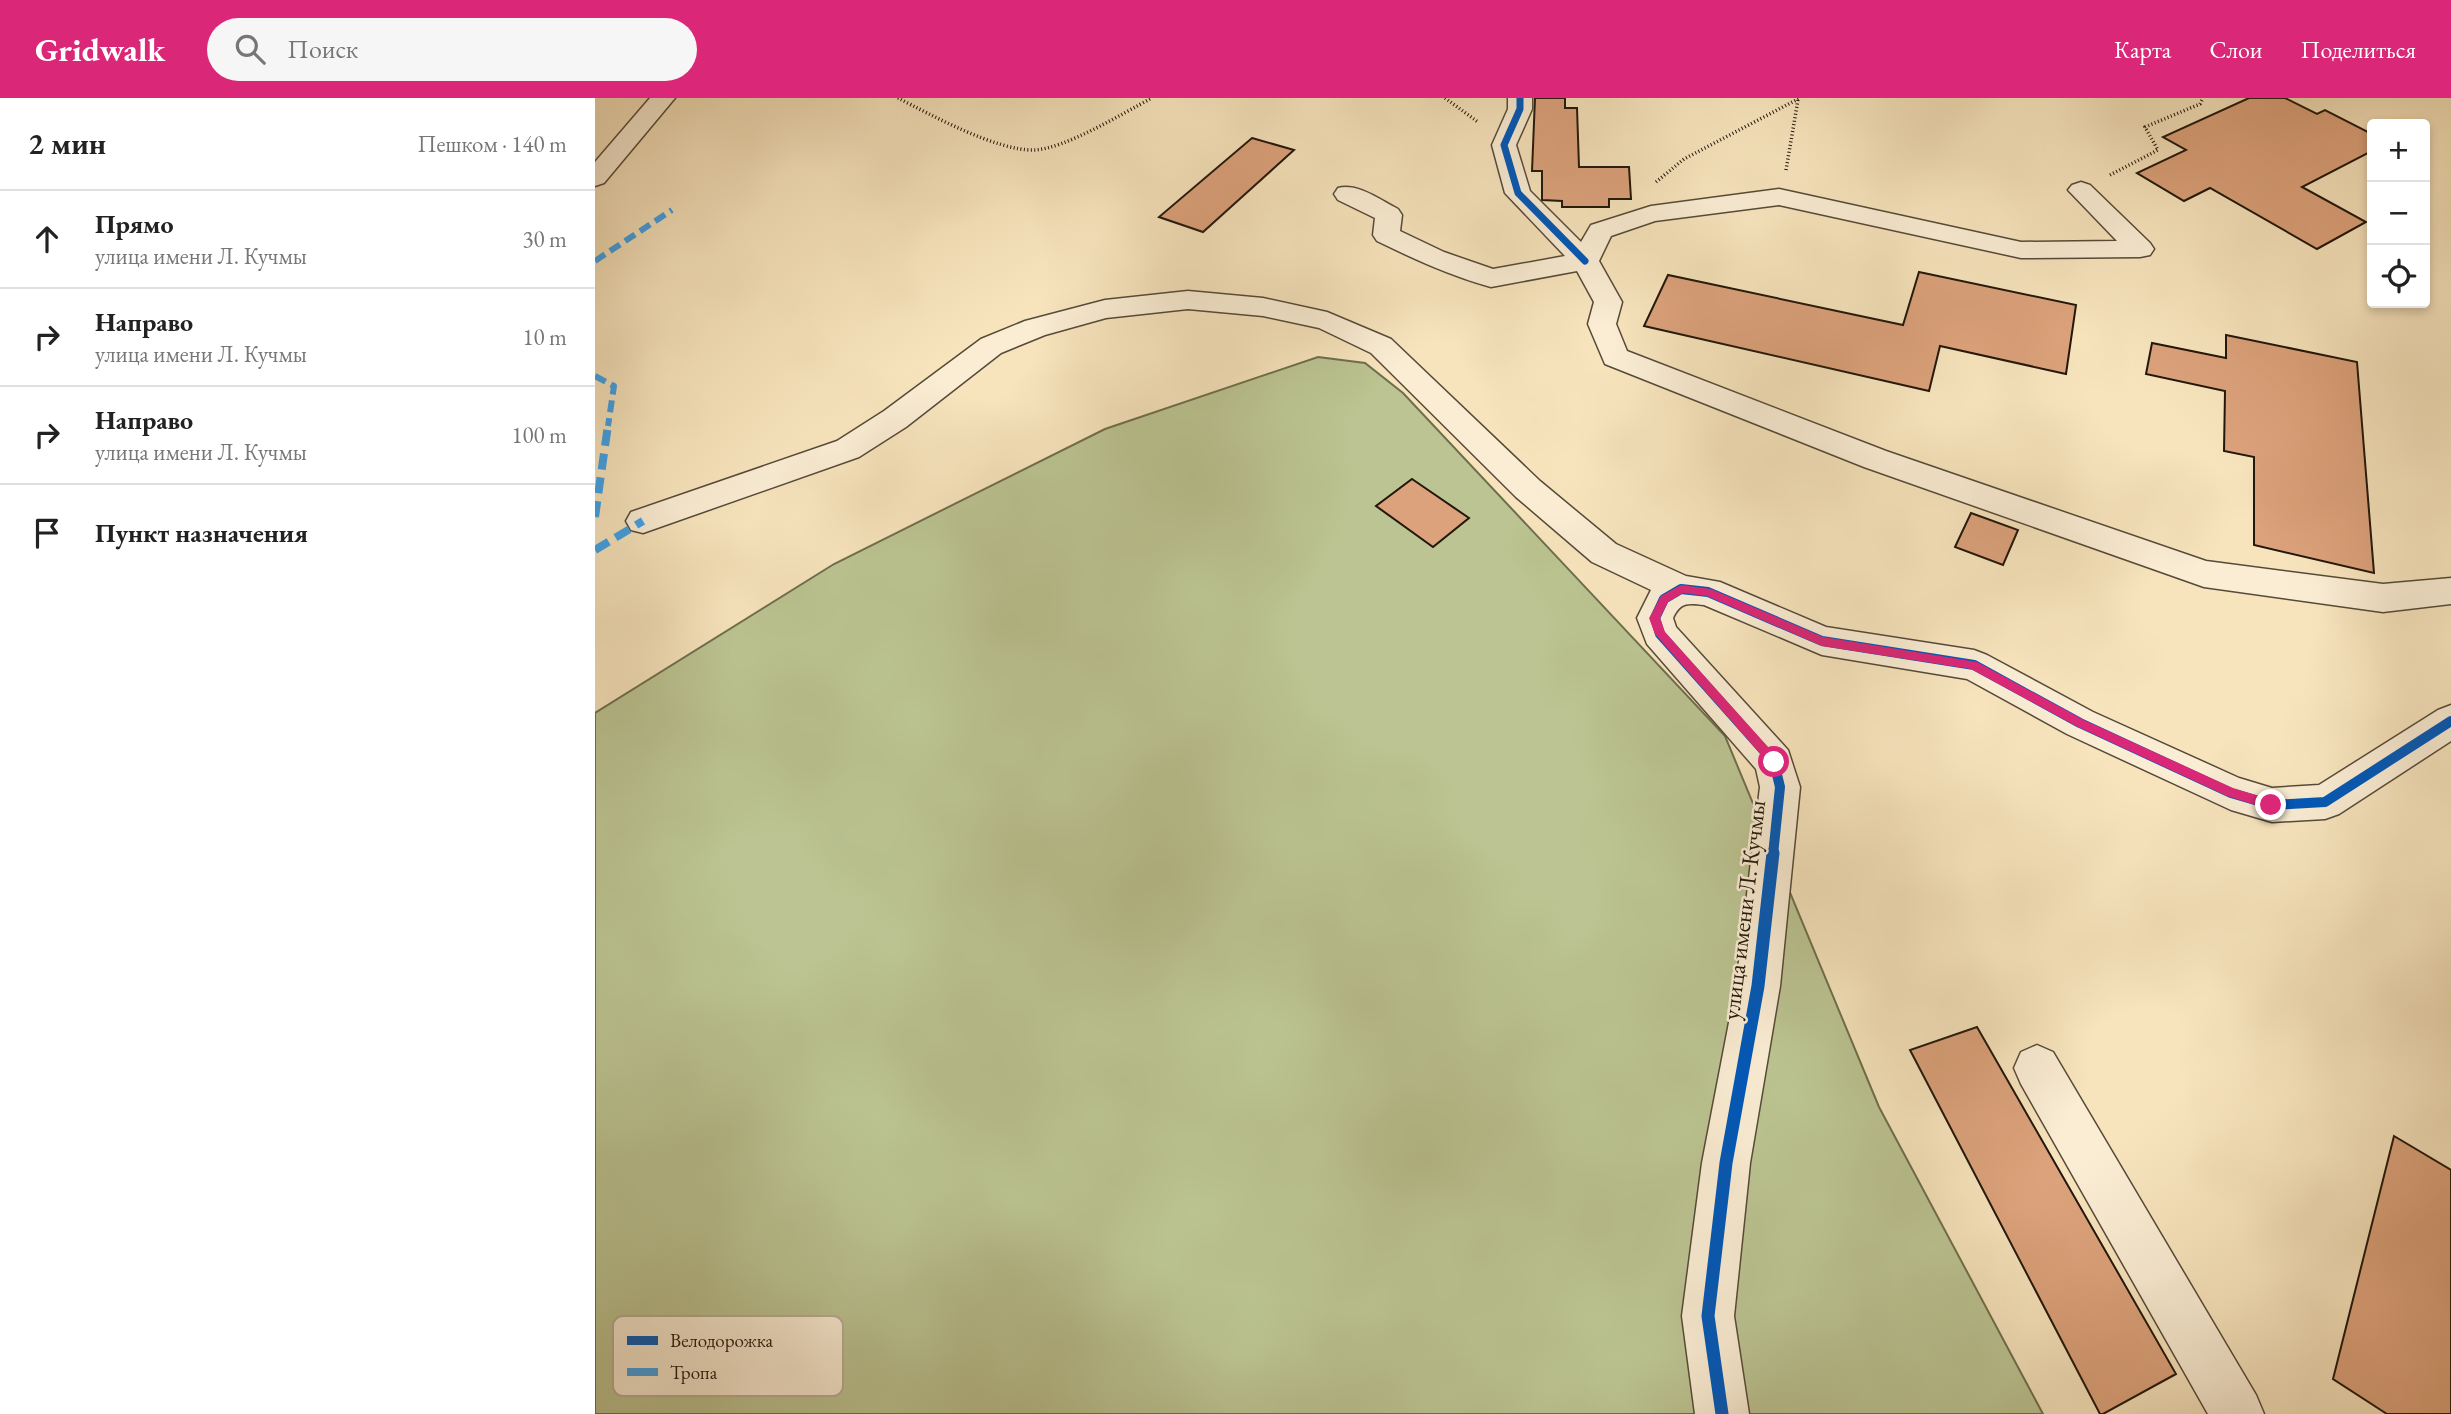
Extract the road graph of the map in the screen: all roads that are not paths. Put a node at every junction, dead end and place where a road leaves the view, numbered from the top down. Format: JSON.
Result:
{"nodes":[{"id":1,"x":663,"y":98,"type":"edge"},
{"id":2,"x":1520,"y":98,"type":"edge"},
{"id":3,"x":595,"y":178,"type":"edge"},
{"id":4,"x":2081,"y":190,"type":"road end"},
{"id":5,"x":1347,"y":194,"type":"dead end"},
{"id":6,"x":1585,"y":261,"type":"junction"},
{"id":7,"x":643,"y":521,"type":"dead end"},
{"id":8,"x":1681,"y":589,"type":"junction"},
{"id":9,"x":2451,"y":591,"type":"edge"},
{"id":10,"x":2451,"y":721,"type":"edge"},
{"id":11,"x":2037,"y":1068,"type":"dead end"},
{"id":12,"x":1722,"y":1414,"type":"edge"},
{"id":13,"x":2237,"y":1414,"type":"edge"}],
"edges":[{"from":1,"to":3,"type":"street"},
{"from":2,"to":6,"type":"street"},
{"from":4,"to":6,"type":"street"},
{"from":5,"to":6,"type":"street"},
{"from":6,"to":9,"type":"street"},
{"from":7,"to":8,"type":"street"},
{"from":8,"to":10,"type":"street"},
{"from":8,"to":12,"type":"street","name":"улица имени Л. Кучмы"},
{"from":11,"to":13,"type":"street"}]}
